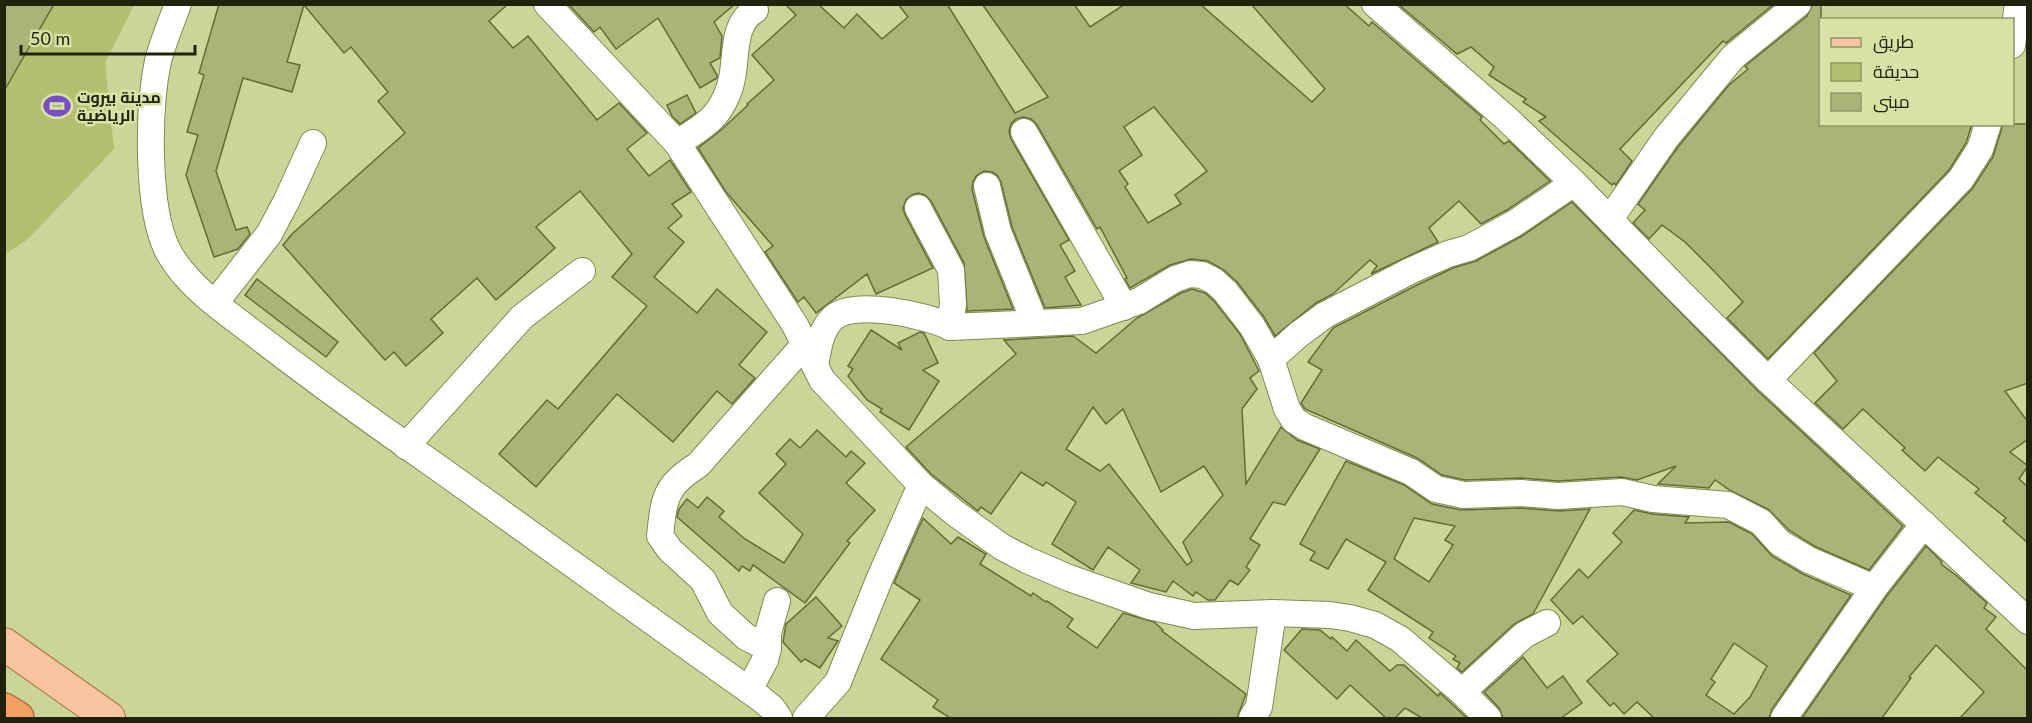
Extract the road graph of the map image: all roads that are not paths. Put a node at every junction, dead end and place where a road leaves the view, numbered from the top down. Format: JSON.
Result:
{"nodes":[{"id":1,"x":178,"y":4,"type":"edge"},
{"id":2,"x":547,"y":4,"type":"edge"},
{"id":3,"x":1375,"y":4,"type":"edge"},
{"id":4,"x":1798,"y":4,"type":"edge"},
{"id":5,"x":2018,"y":4,"type":"edge"},
{"id":6,"x":755,"y":10,"type":"dead end"},
{"id":7,"x":2014,"y":37,"type":"edge"},
{"id":8,"x":1987,"y":126,"type":"edge"},
{"id":9,"x":1024,"y":132,"type":"dead end"},
{"id":10,"x":313,"y":143,"type":"dead end"},
{"id":11,"x":677,"y":143,"type":"junction"},
{"id":12,"x":1574,"y":183,"type":"junction"},
{"id":13,"x":987,"y":186,"type":"dead end"},
{"id":14,"x":918,"y":208,"type":"dead end"},
{"id":15,"x":1610,"y":219,"type":"junction"},
{"id":16,"x":582,"y":271,"type":"dead end"},
{"id":17,"x":215,"y":303,"type":"junction"},
{"id":18,"x":1124,"y":307,"type":"junction"},
{"id":19,"x":1035,"y":323,"type":"junction"},
{"id":20,"x":950,"y":327,"type":"junction"},
{"id":21,"x":810,"y":355,"type":"junction"},
{"id":22,"x":1271,"y":359,"type":"junction"},
{"id":23,"x":1768,"y":380,"type":"junction"},
{"id":24,"x":406,"y":446,"type":"junction"},
{"id":25,"x":921,"y":485,"type":"junction"},
{"id":26,"x":1924,"y":524,"type":"junction"},
{"id":27,"x":1874,"y":588,"type":"junction"},
{"id":28,"x":777,"y":601,"type":"dead end"},
{"id":29,"x":1273,"y":613,"type":"junction"},
{"id":30,"x":2028,"y":621,"type":"edge"},
{"id":31,"x":1547,"y":623,"type":"dead end"},
{"id":32,"x":4,"y":644,"type":"edge"},
{"id":33,"x":768,"y":648,"type":"junction"},
{"id":34,"x":749,"y":690,"type":"junction"},
{"id":35,"x":1462,"y":692,"type":"junction"},
{"id":36,"x":4,"y":710,"type":"edge"},
{"id":37,"x":17,"y":718,"type":"edge"},
{"id":38,"x":109,"y":718,"type":"edge"},
{"id":39,"x":779,"y":718,"type":"edge"},
{"id":40,"x":806,"y":718,"type":"edge"},
{"id":41,"x":1252,"y":718,"type":"edge"},
{"id":42,"x":1488,"y":718,"type":"edge"},
{"id":43,"x":1784,"y":718,"type":"edge"}],
"edges":[{"from":1,"to":17,"type":"street"},
{"from":2,"to":11,"type":"street"},
{"from":3,"to":12,"type":"street"},
{"from":4,"to":15,"type":"street"},
{"from":5,"to":7,"type":"street"},
{"from":6,"to":11,"type":"street"},
{"from":8,"to":23,"type":"street"},
{"from":9,"to":18,"type":"street"},
{"from":10,"to":17,"type":"street"},
{"from":11,"to":21,"type":"street"},
{"from":12,"to":15,"type":"street"},
{"from":12,"to":22,"type":"street"},
{"from":13,"to":19,"type":"street"},
{"from":14,"to":20,"type":"street"},
{"from":15,"to":23,"type":"street"},
{"from":16,"to":24,"type":"street"},
{"from":17,"to":24,"type":"street"},
{"from":18,"to":19,"type":"street"},
{"from":18,"to":22,"type":"street"},
{"from":19,"to":20,"type":"street"},
{"from":20,"to":21,"type":"street"},
{"from":21,"to":25,"type":"street"},
{"from":21,"to":33,"type":"street"},
{"from":22,"to":27,"type":"street"},
{"from":23,"to":26,"type":"street"},
{"from":24,"to":34,"type":"street"},
{"from":25,"to":29,"type":"street"},
{"from":25,"to":40,"type":"street"},
{"from":26,"to":27,"type":"street"},
{"from":26,"to":30,"type":"street"},
{"from":27,"to":43,"type":"street"},
{"from":28,"to":33,"type":"street"},
{"from":29,"to":35,"type":"street"},
{"from":29,"to":41,"type":"street"},
{"from":31,"to":35,"type":"street"},
{"from":32,"to":38,"type":"main road"},
{"from":33,"to":34,"type":"street"},
{"from":34,"to":39,"type":"street"},
{"from":35,"to":42,"type":"street"},
{"from":36,"to":37,"type":"highway"}]}
